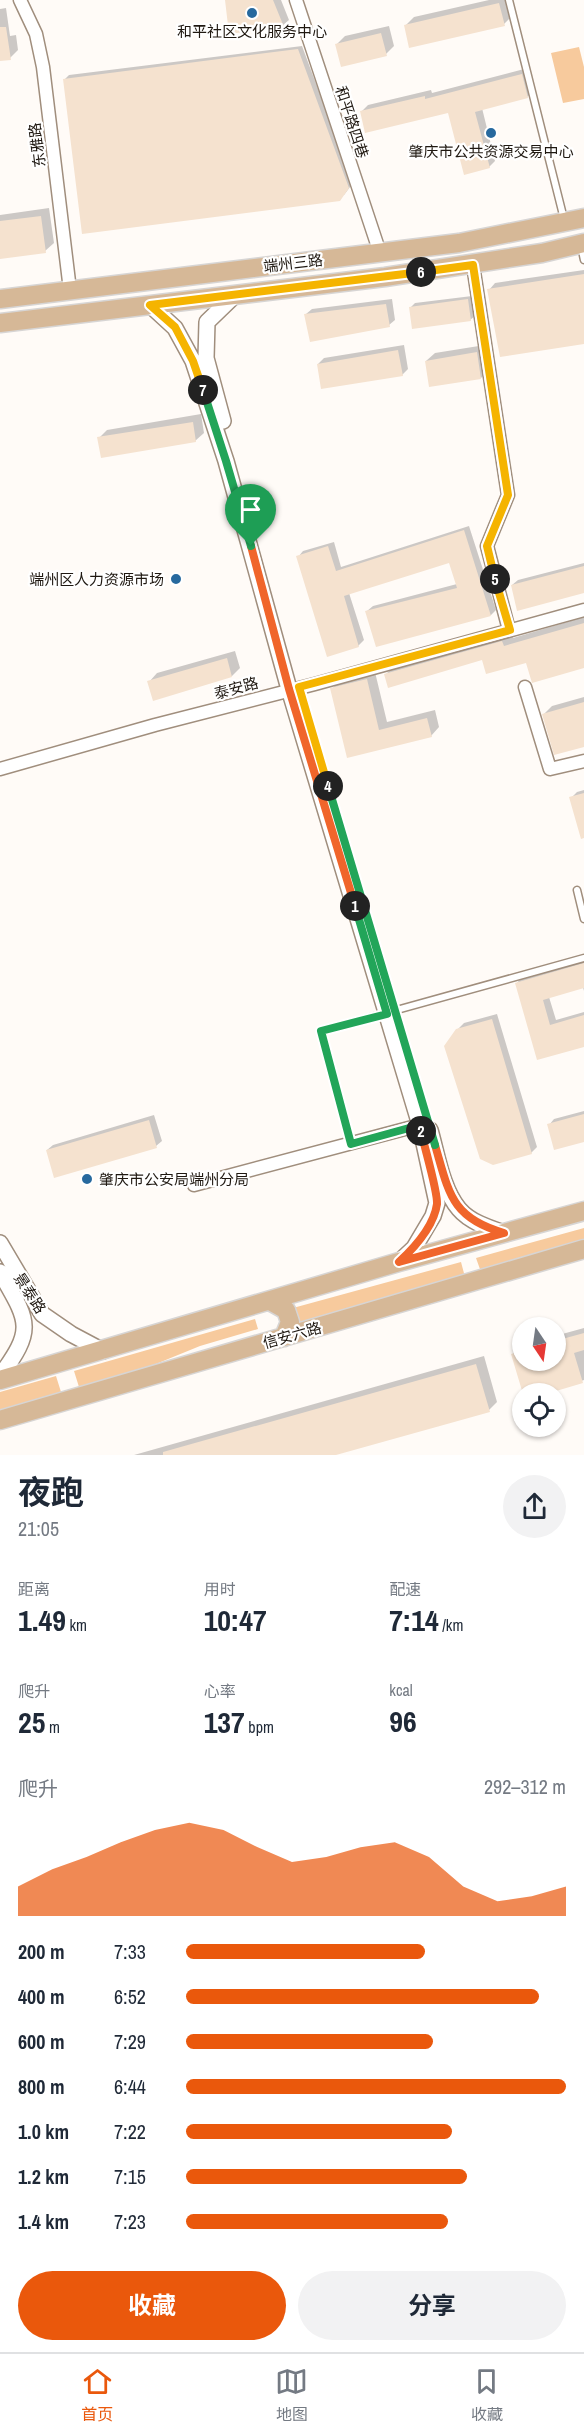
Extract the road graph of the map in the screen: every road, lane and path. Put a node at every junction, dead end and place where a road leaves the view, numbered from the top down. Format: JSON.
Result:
{"nodes":[{"id":1,"x":20,"y":0,"type":"edge"},
{"id":2,"x":296,"y":0,"type":"edge"},
{"id":3,"x":509,"y":0,"type":"edge"},
{"id":4,"x":584,"y":218,"type":"edge"},
{"id":5,"x":565,"y":223,"type":"junction"},
{"id":6,"x":583,"y":249,"type":"edge"},
{"id":7,"x":380,"y":253,"type":"junction"},
{"id":8,"x":473,"y":265,"type":"junction"},
{"id":9,"x":70,"y":290,"type":"junction"},
{"id":10,"x":236,"y":294,"type":"junction"},
{"id":11,"x":0,"y":299,"type":"edge"},
{"id":12,"x":150,"y":305,"type":"junction"},
{"id":13,"x":0,"y":323,"type":"edge"},
{"id":14,"x":584,"y":610,"type":"edge"},
{"id":15,"x":510,"y":630,"type":"junction"},
{"id":16,"x":525,"y":687,"type":"dead end"},
{"id":17,"x":294,"y":688,"type":"junction"},
{"id":18,"x":584,"y":761,"type":"edge"},
{"id":19,"x":0,"y":769,"type":"edge"},
{"id":20,"x":577,"y":890,"type":"dead end"},
{"id":21,"x":584,"y":919,"type":"edge"},
{"id":22,"x":584,"y":958,"type":"edge"},
{"id":23,"x":391,"y":1013,"type":"junction"},
{"id":24,"x":420,"y":1125,"type":"junction"},
{"id":25,"x":351,"y":1144,"type":"junction"},
{"id":26,"x":194,"y":1185,"type":"dead end"},
{"id":27,"x":584,"y":1211,"type":"edge"},
{"id":28,"x":504,"y":1233,"type":"junction"},
{"id":29,"x":0,"y":1243,"type":"edge"},
{"id":30,"x":584,"y":1249,"type":"edge"},
{"id":31,"x":399,"y":1262,"type":"junction"},
{"id":32,"x":0,"y":1272,"type":"edge"},
{"id":33,"x":270,"y":1301,"type":"junction"},
{"id":34,"x":284,"y":1337,"type":"junction"},
{"id":35,"x":103,"y":1351,"type":"junction"},
{"id":36,"x":0,"y":1378,"type":"edge"},
{"id":37,"x":0,"y":1420,"type":"edge"}],
"edges":[{"from":1,"to":9,"type":"street","name":"东雅路"},
{"from":2,"to":7,"type":"street","name":"和平路四巷"},
{"from":3,"to":5,"type":"lane"},
{"from":4,"to":5,"type":"main road","name":"端州三路"},
{"from":5,"to":7,"type":"main road","name":"端州三路"},
{"from":6,"to":8,"type":"main road","name":"端州三路"},
{"from":7,"to":9,"type":"main road","name":"端州三路"},
{"from":8,"to":10,"type":"main road","name":"端州三路"},
{"from":8,"to":15,"type":"street"},
{"from":9,"to":11,"type":"main road","name":"端州三路"},
{"from":10,"to":12,"type":"main road","name":"端州三路"},
{"from":10,"to":17,"type":"street"},
{"from":12,"to":13,"type":"main road","name":"端州三路"},
{"from":12,"to":17,"type":"street"},
{"from":14,"to":15,"type":"street","name":"泰安路"},
{"from":15,"to":17,"type":"street","name":"泰安路"},
{"from":16,"to":18,"type":"street"},
{"from":17,"to":19,"type":"street","name":"泰安路"},
{"from":17,"to":23,"type":"street"},
{"from":20,"to":21,"type":"lane"},
{"from":22,"to":23,"type":"lane"},
{"from":23,"to":24,"type":"street"},
{"from":23,"to":25,"type":"lane"},
{"from":23,"to":28,"type":"street"},
{"from":24,"to":25,"type":"street"},
{"from":24,"to":31,"type":"street"},
{"from":25,"to":26,"type":"street"},
{"from":27,"to":28,"type":"main road"},
{"from":28,"to":31,"type":"main road"},
{"from":29,"to":35,"type":"street","name":"景泰路"},
{"from":30,"to":34,"type":"main road","name":"信安六路"},
{"from":31,"to":33,"type":"main road"},
{"from":32,"to":36,"type":"street"},
{"from":33,"to":34,"type":"main road"},
{"from":33,"to":35,"type":"main road"},
{"from":34,"to":37,"type":"main road","name":"信安六路"},
{"from":35,"to":36,"type":"main road"}]}
